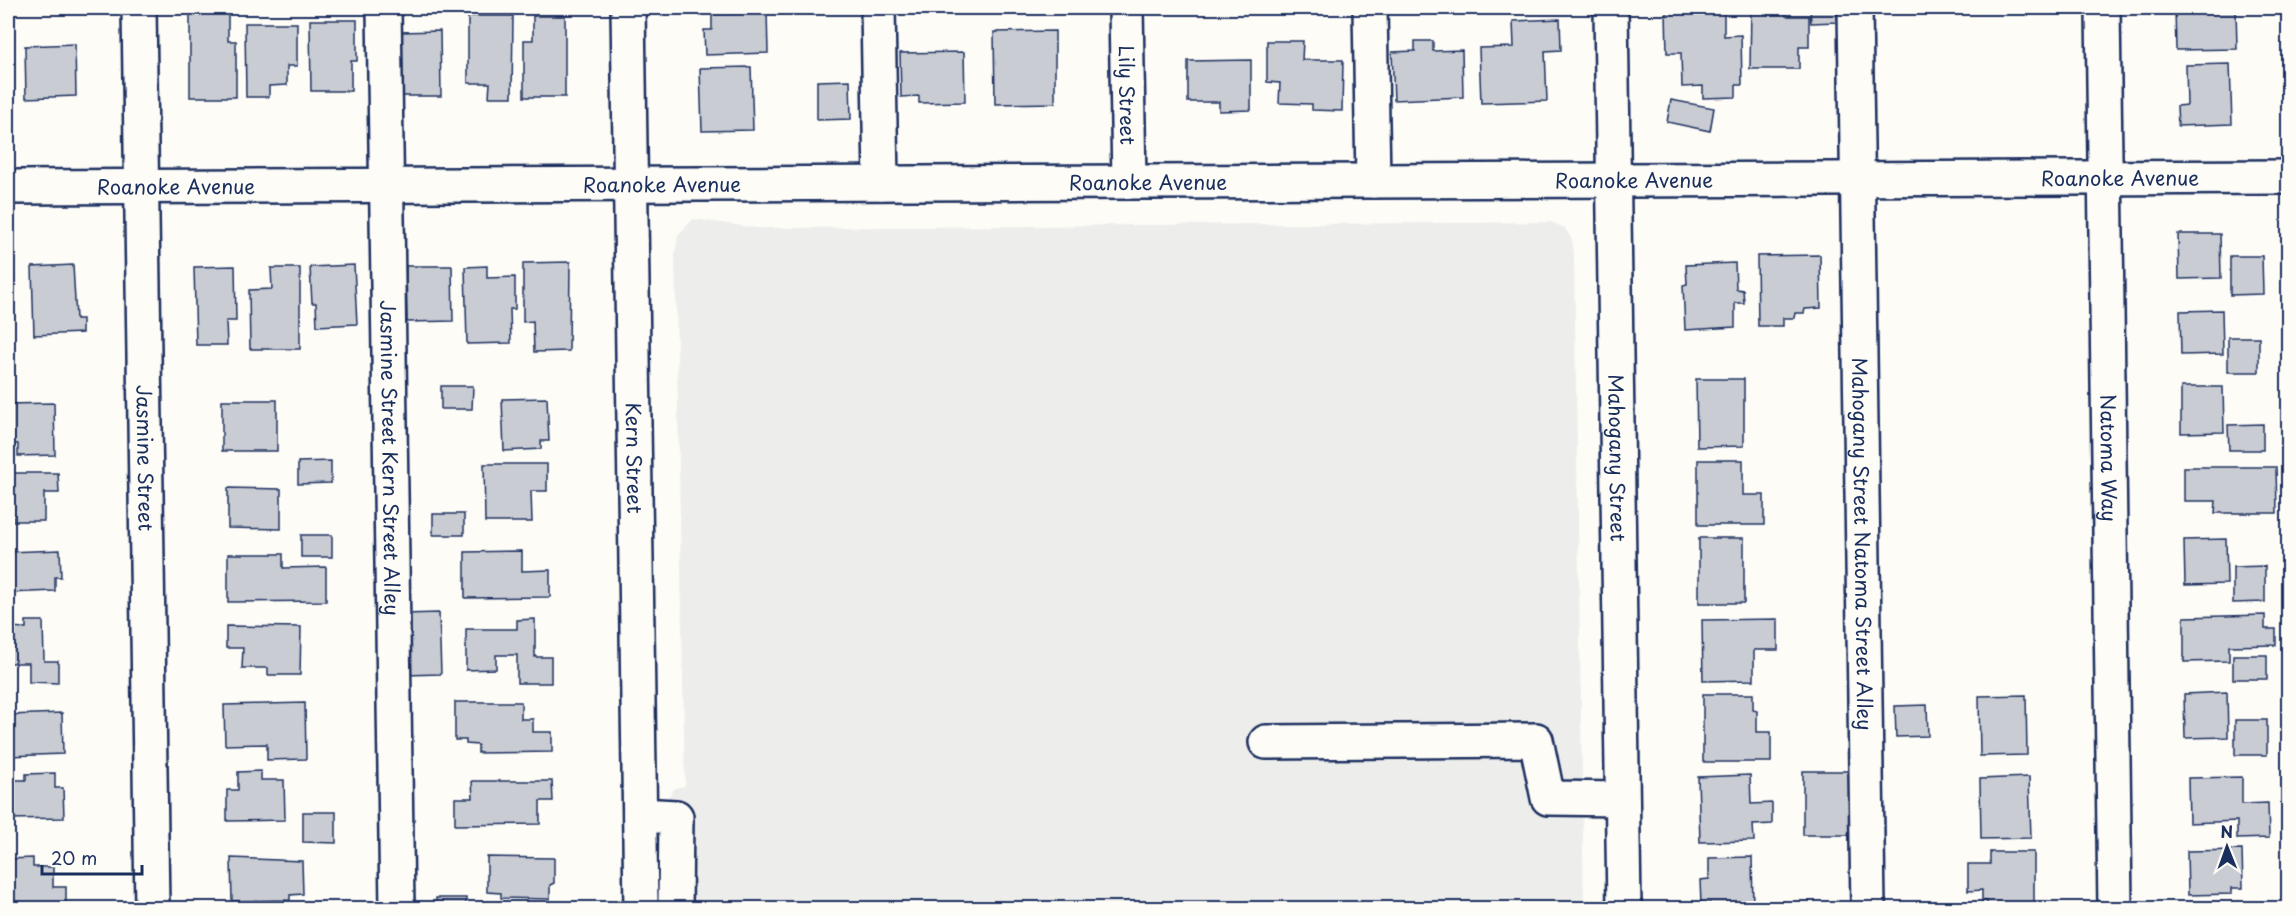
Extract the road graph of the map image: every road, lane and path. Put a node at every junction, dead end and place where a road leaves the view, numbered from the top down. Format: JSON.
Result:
{"nodes":[{"id":1,"x":139,"y":8,"type":"edge"},
{"id":2,"x":384,"y":8,"type":"edge"},
{"id":3,"x":628,"y":8,"type":"edge"},
{"id":4,"x":878,"y":8,"type":"edge"},
{"id":5,"x":1126,"y":8,"type":"edge"},
{"id":6,"x":1370,"y":8,"type":"edge"},
{"id":7,"x":1611,"y":8,"type":"edge"},
{"id":8,"x":1856,"y":8,"type":"edge"},
{"id":9,"x":2103,"y":8,"type":"edge"},
{"id":10,"x":2289,"y":177,"type":"edge"},
{"id":11,"x":2105,"y":178,"type":"junction"},
{"id":12,"x":1858,"y":179,"type":"junction"},
{"id":13,"x":1613,"y":180,"type":"junction"},
{"id":14,"x":1373,"y":181,"type":"junction"},
{"id":15,"x":1129,"y":182,"type":"junction"},
{"id":16,"x":881,"y":183,"type":"junction"},
{"id":17,"x":631,"y":185,"type":"junction"},
{"id":18,"x":142,"y":186,"type":"junction"},
{"id":19,"x":386,"y":186,"type":"junction"},
{"id":20,"x":8,"y":187,"type":"edge"},
{"id":21,"x":1266,"y":741,"type":"dead end"},
{"id":22,"x":1622,"y":799,"type":"junction"},
{"id":23,"x":640,"y":815,"type":"junction"},
{"id":24,"x":153,"y":909,"type":"edge"},
{"id":25,"x":397,"y":909,"type":"edge"},
{"id":26,"x":641,"y":909,"type":"edge"},
{"id":27,"x":675,"y":909,"type":"edge"},
{"id":28,"x":1624,"y":909,"type":"edge"},
{"id":29,"x":1868,"y":909,"type":"edge"},
{"id":30,"x":2115,"y":909,"type":"edge"}],
"edges":[{"from":1,"to":18,"type":"street","name":"Jasmine Street"},
{"from":2,"to":19,"type":"street","name":"Jasmine Street Kern Street Alley"},
{"from":3,"to":17,"type":"street","name":"Kern Street"},
{"from":4,"to":16,"type":"street"},
{"from":5,"to":15,"type":"street","name":"Lily Street"},
{"from":6,"to":14,"type":"street"},
{"from":7,"to":13,"type":"street","name":"Mahogany Street"},
{"from":8,"to":12,"type":"street","name":"Mahogany Street Natoma Street Alley"},
{"from":9,"to":11,"type":"street","name":"Natoma Way"},
{"from":10,"to":11,"type":"street","name":"Roanoke Avenue"},
{"from":11,"to":12,"type":"street","name":"Roanoke Avenue"},
{"from":11,"to":30,"type":"street","name":"Natoma Way"},
{"from":12,"to":13,"type":"street","name":"Roanoke Avenue"},
{"from":12,"to":29,"type":"street","name":"Mahogany Street Natoma Street Alley"},
{"from":13,"to":14,"type":"street","name":"Roanoke Avenue"},
{"from":13,"to":22,"type":"street","name":"Mahogany Street"},
{"from":14,"to":15,"type":"street","name":"Roanoke Avenue"},
{"from":15,"to":16,"type":"street","name":"Roanoke Avenue"},
{"from":16,"to":17,"type":"street","name":"Roanoke Avenue"},
{"from":17,"to":19,"type":"street","name":"Roanoke Avenue"},
{"from":17,"to":23,"type":"street","name":"Kern Street"},
{"from":18,"to":19,"type":"street","name":"Roanoke Avenue"},
{"from":18,"to":20,"type":"street","name":"Roanoke Avenue"},
{"from":18,"to":24,"type":"street","name":"Jasmine Street"},
{"from":19,"to":25,"type":"street","name":"Jasmine Street Kern Street Alley"},
{"from":21,"to":22,"type":"street"},
{"from":22,"to":28,"type":"street","name":"Mahogany Street"},
{"from":23,"to":26,"type":"street","name":"Kern Street"},
{"from":23,"to":27,"type":"street"}]}
